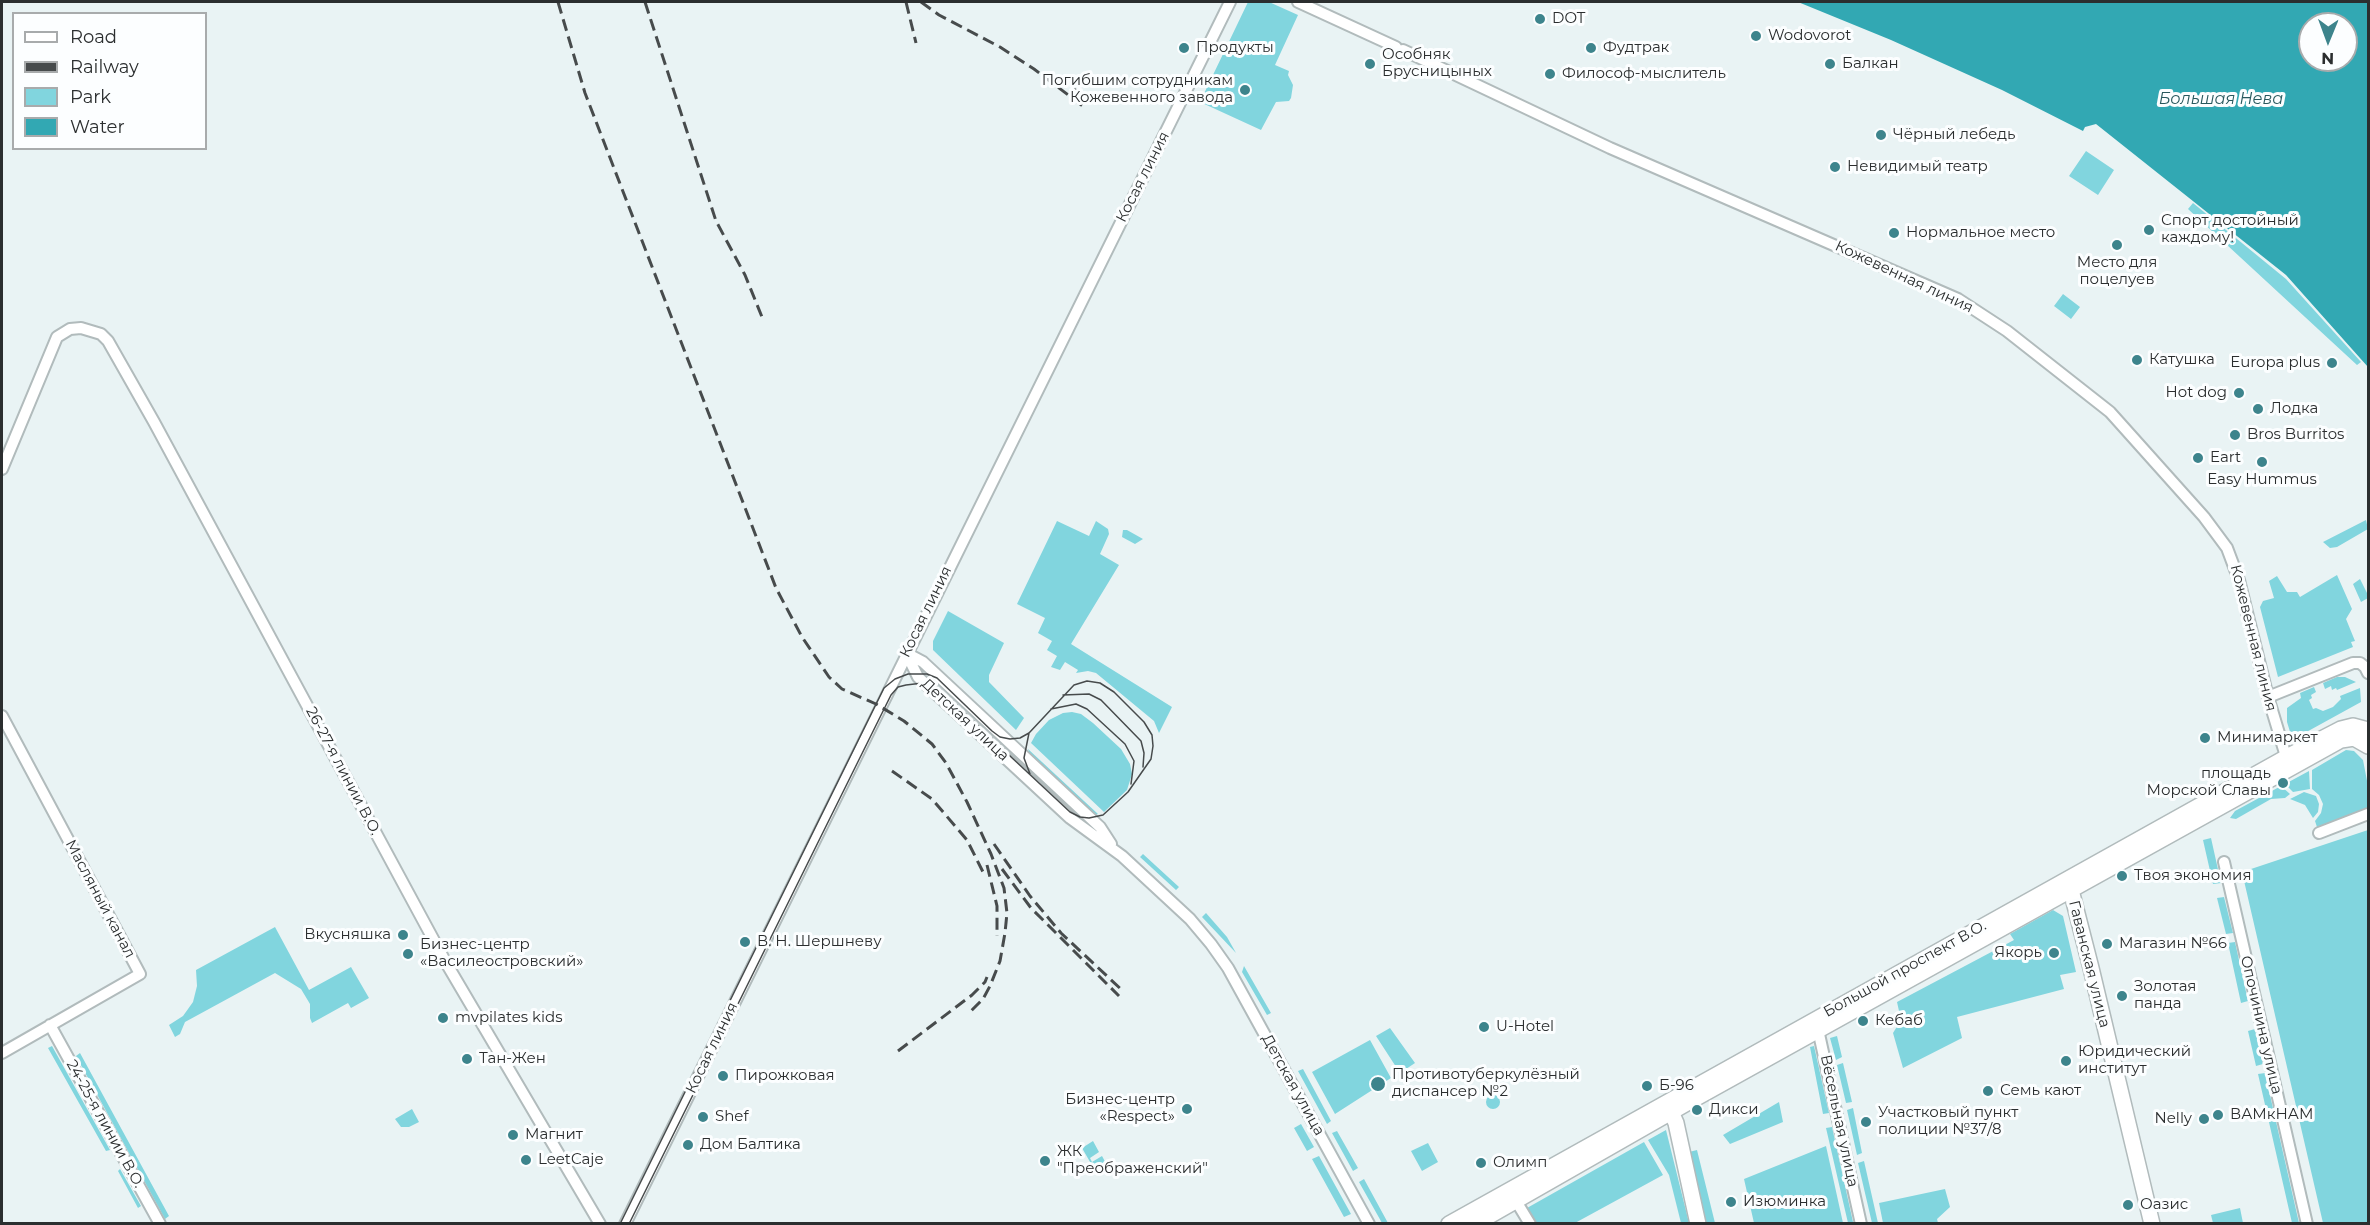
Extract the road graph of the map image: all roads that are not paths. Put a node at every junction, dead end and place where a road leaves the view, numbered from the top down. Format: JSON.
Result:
{"nodes":[{"id":1,"x":1230,"y":2,"type":"edge"},
{"id":2,"x":1298,"y":2,"type":"edge"},
{"id":3,"x":2,"y":469,"type":"edge"},
{"id":4,"x":906,"y":653,"type":"junction"},
{"id":5,"x":2368,"y":674,"type":"edge"},
{"id":6,"x":2268,"y":697,"type":"junction"},
{"id":7,"x":2,"y":716,"type":"edge"},
{"id":8,"x":2364,"y":729,"type":"edge"},
{"id":9,"x":2368,"y":746,"type":"edge"},
{"id":10,"x":2288,"y":763,"type":"junction"},
{"id":11,"x":2368,"y":814,"type":"edge"},
{"id":12,"x":2319,"y":832,"type":"dead end"},
{"id":13,"x":2224,"y":862,"type":"dead end"},
{"id":14,"x":2068,"y":885,"type":"junction"},
{"id":15,"x":1817,"y":1024,"type":"junction"},
{"id":16,"x":50,"y":1025,"type":"junction"},
{"id":17,"x":2,"y":1053,"type":"edge"},
{"id":18,"x":1669,"y":1107,"type":"junction"},
{"id":19,"x":1516,"y":1200,"type":"junction"},
{"id":20,"x":160,"y":1224,"type":"edge"},
{"id":21,"x":600,"y":1224,"type":"edge"},
{"id":22,"x":625,"y":1224,"type":"edge"},
{"id":23,"x":1369,"y":1224,"type":"edge"},
{"id":24,"x":1449,"y":1224,"type":"edge"},
{"id":25,"x":1475,"y":1224,"type":"edge"},
{"id":26,"x":1530,"y":1224,"type":"edge"},
{"id":27,"x":1698,"y":1224,"type":"edge"},
{"id":28,"x":1861,"y":1224,"type":"edge"},
{"id":29,"x":2152,"y":1224,"type":"edge"},
{"id":30,"x":2307,"y":1224,"type":"edge"}],
"edges":[{"from":1,"to":4,"type":"street","name":"Косая линия"},
{"from":2,"to":6,"type":"street","name":"Кожевенная линия"},
{"from":3,"to":21,"type":"street","name":"26-27-я линии В.О."},
{"from":4,"to":22,"type":"street","name":"Косая линия"},
{"from":4,"to":23,"type":"street","name":"Детская улица"},
{"from":5,"to":6,"type":"street"},
{"from":6,"to":10,"type":"street","name":"Кожевенная линия"},
{"from":7,"to":16,"type":"street","name":"Масляный канал"},
{"from":8,"to":9,"type":"main road"},
{"from":8,"to":10,"type":"main road","name":"Большой проспект В.О."},
{"from":10,"to":14,"type":"main road","name":"Большой проспект В.О."},
{"from":11,"to":12,"type":"street"},
{"from":13,"to":30,"type":"street","name":"Опочинина улица"},
{"from":14,"to":15,"type":"main road","name":"Большой проспект В.О."},
{"from":14,"to":29,"type":"main road","name":"Гаванская улица"},
{"from":15,"to":18,"type":"main road","name":"Большой проспект В.О."},
{"from":15,"to":28,"type":"street","name":"Вёсельная улица"},
{"from":16,"to":17,"type":"street","name":"Масляный канал"},
{"from":16,"to":20,"type":"street","name":"24-25-я линии В.О."},
{"from":18,"to":19,"type":"main road","name":"Большой проспект В.О."},
{"from":18,"to":24,"type":"main road","name":"Большой проспект В.О."},
{"from":18,"to":27,"type":"main road"},
{"from":19,"to":25,"type":"main road","name":"Большой проспект В.О."},
{"from":19,"to":26,"type":"street"}]}
